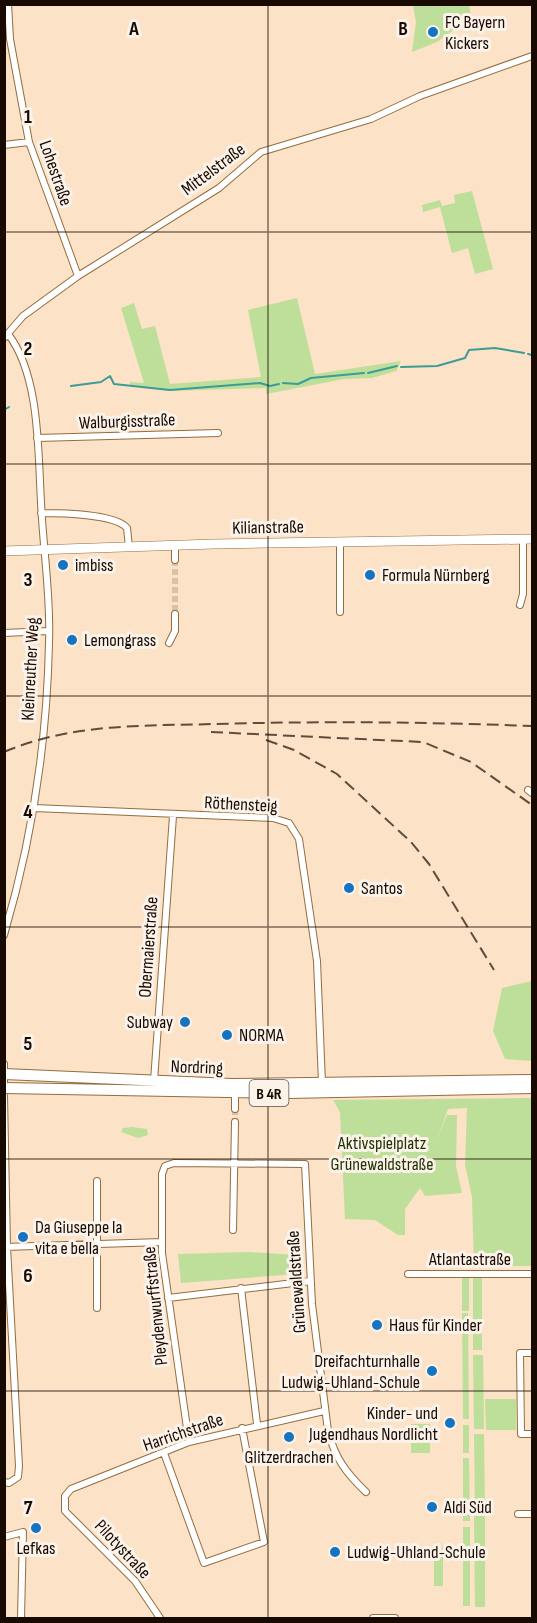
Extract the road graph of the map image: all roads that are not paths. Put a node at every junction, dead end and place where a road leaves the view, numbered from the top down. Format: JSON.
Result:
{"nodes":[{"id":1,"x":8,"y":4,"type":"edge"},
{"id":2,"x":532,"y":56,"type":"edge"},
{"id":3,"x":29,"y":141,"type":"junction"},
{"id":4,"x":4,"y":145,"type":"edge"},
{"id":5,"x":78,"y":276,"type":"junction"},
{"id":6,"x":6,"y":336,"type":"edge"},
{"id":7,"x":218,"y":433,"type":"dead end"},
{"id":8,"x":37,"y":438,"type":"junction"},
{"id":9,"x":41,"y":513,"type":"junction"},
{"id":10,"x":528,"y":539,"type":"edge"},
{"id":11,"x":340,"y":542,"type":"junction"},
{"id":12,"x":175,"y":545,"type":"junction"},
{"id":13,"x":129,"y":547,"type":"junction"},
{"id":14,"x":44,"y":550,"type":"junction"},
{"id":15,"x":4,"y":551,"type":"edge"},
{"id":16,"x":175,"y":560,"type":"tunnel mouth"},
{"id":17,"x":520,"y":605,"type":"dead end"},
{"id":18,"x":340,"y":612,"type":"dead end"},
{"id":19,"x":175,"y":614,"type":"tunnel mouth"},
{"id":20,"x":49,"y":632,"type":"junction"},
{"id":21,"x":4,"y":633,"type":"edge"},
{"id":22,"x":169,"y":642,"type":"dead end"},
{"id":23,"x":34,"y":808,"type":"junction"},
{"id":24,"x":172,"y":816,"type":"junction"},
{"id":25,"x":4,"y":935,"type":"edge"},
{"id":26,"x":5,"y":1071,"type":"edge"},
{"id":27,"x":532,"y":1080,"type":"edge"},
{"id":28,"x":154,"y":1082,"type":"junction"},
{"id":29,"x":322,"y":1084,"type":"junction"},
{"id":30,"x":4,"y":1087,"type":"edge"},
{"id":31,"x":532,"y":1088,"type":"edge"},
{"id":32,"x":235,"y":1092,"type":"junction"},
{"id":33,"x":4,"y":1096,"type":"edge"},
{"id":34,"x":235,"y":1109,"type":"tunnel mouth"},
{"id":35,"x":235,"y":1122,"type":"tunnel mouth"},
{"id":36,"x":235,"y":1163,"type":"junction"},
{"id":37,"x":97,"y":1181,"type":"dead end"},
{"id":38,"x":232,"y":1230,"type":"dead end"},
{"id":39,"x":162,"y":1242,"type":"junction"},
{"id":40,"x":96,"y":1245,"type":"junction"},
{"id":41,"x":6,"y":1247,"type":"edge"},
{"id":42,"x":408,"y":1274,"type":"dead end"},
{"id":43,"x":532,"y":1274,"type":"edge"},
{"id":44,"x":310,"y":1281,"type":"junction"},
{"id":45,"x":241,"y":1288,"type":"junction"},
{"id":46,"x":168,"y":1298,"type":"junction"},
{"id":47,"x":97,"y":1308,"type":"dead end"},
{"id":48,"x":532,"y":1353,"type":"edge"},
{"id":49,"x":324,"y":1411,"type":"junction"},
{"id":50,"x":257,"y":1424,"type":"junction"},
{"id":51,"x":242,"y":1428,"type":"junction"},
{"id":52,"x":532,"y":1434,"type":"edge"},
{"id":53,"x":189,"y":1442,"type":"junction"},
{"id":54,"x":164,"y":1453,"type":"junction"},
{"id":55,"x":4,"y":1482,"type":"edge"},
{"id":56,"x":366,"y":1492,"type":"dead end"},
{"id":57,"x":63,"y":1503,"type":"joint"},
{"id":58,"x":518,"y":1514,"type":"dead end"},
{"id":59,"x":532,"y":1514,"type":"edge"},
{"id":60,"x":4,"y":1537,"type":"edge"},
{"id":61,"x":21,"y":1618,"type":"edge"},
{"id":62,"x":160,"y":1618,"type":"edge"},
{"id":63,"x":373,"y":1618,"type":"edge"},
{"id":64,"x":395,"y":1618,"type":"edge"}],
"edges":[{"from":1,"to":3,"type":"street","name":"Lohestraße"},
{"from":2,"to":5,"type":"street","name":"Mittelstraße"},
{"from":3,"to":4,"type":"street"},
{"from":3,"to":5,"type":"street","name":"Lohestraße"},
{"from":5,"to":6,"type":"street","name":"Mittelstraße"},
{"from":6,"to":8,"type":"street","name":"Kleinreuther Weg"},
{"from":7,"to":8,"type":"street","name":"Walburgisstraße"},
{"from":8,"to":9,"type":"street","name":"Kleinreuther Weg"},
{"from":9,"to":13,"type":"street"},
{"from":9,"to":14,"type":"street","name":"Kleinreuther Weg"},
{"from":10,"to":11,"type":"main road","name":"Kilianstraße"},
{"from":10,"to":17,"type":"street"},
{"from":11,"to":12,"type":"main road","name":"Kilianstraße"},
{"from":11,"to":18,"type":"street"},
{"from":12,"to":13,"type":"main road","name":"Kilianstraße"},
{"from":12,"to":16,"type":"street"},
{"from":13,"to":14,"type":"main road","name":"Kilianstraße"},
{"from":14,"to":15,"type":"main road","name":"Kilianstraße"},
{"from":14,"to":20,"type":"street","name":"Kleinreuther Weg"},
{"from":19,"to":22,"type":"street"},
{"from":20,"to":21,"type":"street"},
{"from":20,"to":23,"type":"street","name":"Kleinreuther Weg"},
{"from":23,"to":24,"type":"street","name":"Röthensteig"},
{"from":23,"to":25,"type":"street","name":"Kleinreuther Weg"},
{"from":24,"to":28,"type":"street","name":"Obermaierstraße"},
{"from":24,"to":29,"type":"street","name":"Röthensteig"},
{"from":26,"to":28,"type":"main road","name":"Nordring","number":"B 4R"},
{"from":26,"to":30,"type":"street"},
{"from":27,"to":29,"type":"main road","name":"Nordring","number":"B 4R"},
{"from":28,"to":29,"type":"main road","name":"Nordring","number":"B 4R"},
{"from":30,"to":32,"type":"main road","name":"Nordring","number":"B 4R"},
{"from":31,"to":32,"type":"main road","name":"Nordring","number":"B 4R"},
{"from":32,"to":34,"type":"street"},
{"from":33,"to":41,"type":"street"},
{"from":35,"to":36,"type":"street"},
{"from":36,"to":38,"type":"street"},
{"from":36,"to":39,"type":"street","name":"Pleydenwurffstraße"},
{"from":36,"to":44,"type":"street","name":"Grünewaldstraße"},
{"from":37,"to":40,"type":"street"},
{"from":39,"to":40,"type":"street"},
{"from":39,"to":46,"type":"street","name":"Pleydenwurffstraße"},
{"from":40,"to":41,"type":"street"},
{"from":40,"to":47,"type":"street"},
{"from":41,"to":55,"type":"street"},
{"from":42,"to":43,"type":"street","name":"Atlantastraße"},
{"from":44,"to":45,"type":"street"},
{"from":44,"to":49,"type":"street","name":"Grünewaldstraße"},
{"from":45,"to":46,"type":"street"},
{"from":45,"to":50,"type":"street"},
{"from":46,"to":53,"type":"street","name":"Pleydenwurffstraße"},
{"from":48,"to":52,"type":"street"},
{"from":49,"to":50,"type":"street","name":"Harrichstraße"},
{"from":49,"to":56,"type":"street","name":"Grünewaldstraße"},
{"from":50,"to":51,"type":"street","name":"Harrichstraße"},
{"from":51,"to":53,"type":"street","name":"Harrichstraße"},
{"from":51,"to":54,"type":"street"},
{"from":53,"to":54,"type":"street","name":"Harrichstraße"},
{"from":54,"to":57,"type":"street","name":"Harrichstraße"},
{"from":57,"to":62,"type":"street","name":"Pilotystraße"},
{"from":58,"to":59,"type":"street"},
{"from":60,"to":61,"type":"street"},
{"from":63,"to":64,"type":"street"}]}
